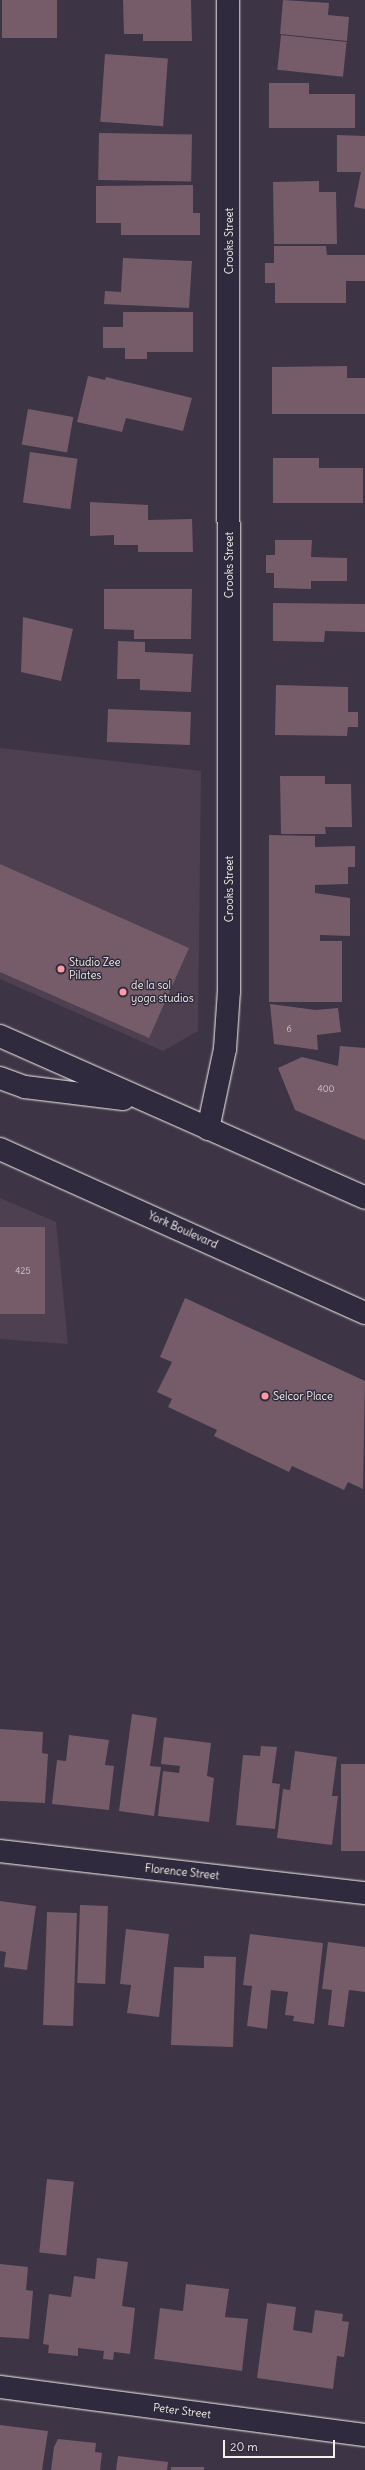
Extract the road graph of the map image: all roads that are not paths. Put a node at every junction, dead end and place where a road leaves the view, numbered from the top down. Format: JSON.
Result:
{"nodes":[{"id":1,"x":228,"y":0,"type":"edge"},
{"id":2,"x":0,"y":1036,"type":"edge"},
{"id":3,"x":0,"y":1078,"type":"edge"},
{"id":4,"x":146,"y":1102,"type":"junction"},
{"id":5,"x":208,"y":1129,"type":"junction"},
{"id":6,"x":0,"y":1149,"type":"edge"},
{"id":7,"x":365,"y":1198,"type":"edge"},
{"id":8,"x":365,"y":1313,"type":"edge"},
{"id":9,"x":0,"y":1851,"type":"edge"},
{"id":10,"x":365,"y":1893,"type":"edge"},
{"id":11,"x":0,"y":2387,"type":"edge"},
{"id":12,"x":365,"y":2435,"type":"edge"}],
"edges":[{"from":1,"to":5,"type":"street","name":"Crooks Street"},
{"from":2,"to":4,"type":"street"},
{"from":3,"to":4,"type":"street"},
{"from":4,"to":5,"type":"street"},
{"from":5,"to":7,"type":"street"},
{"from":6,"to":8,"type":"street","name":"York Boulevard"},
{"from":9,"to":10,"type":"street","name":"Florence Street"},
{"from":11,"to":12,"type":"street","name":"Peter Street"}]}
